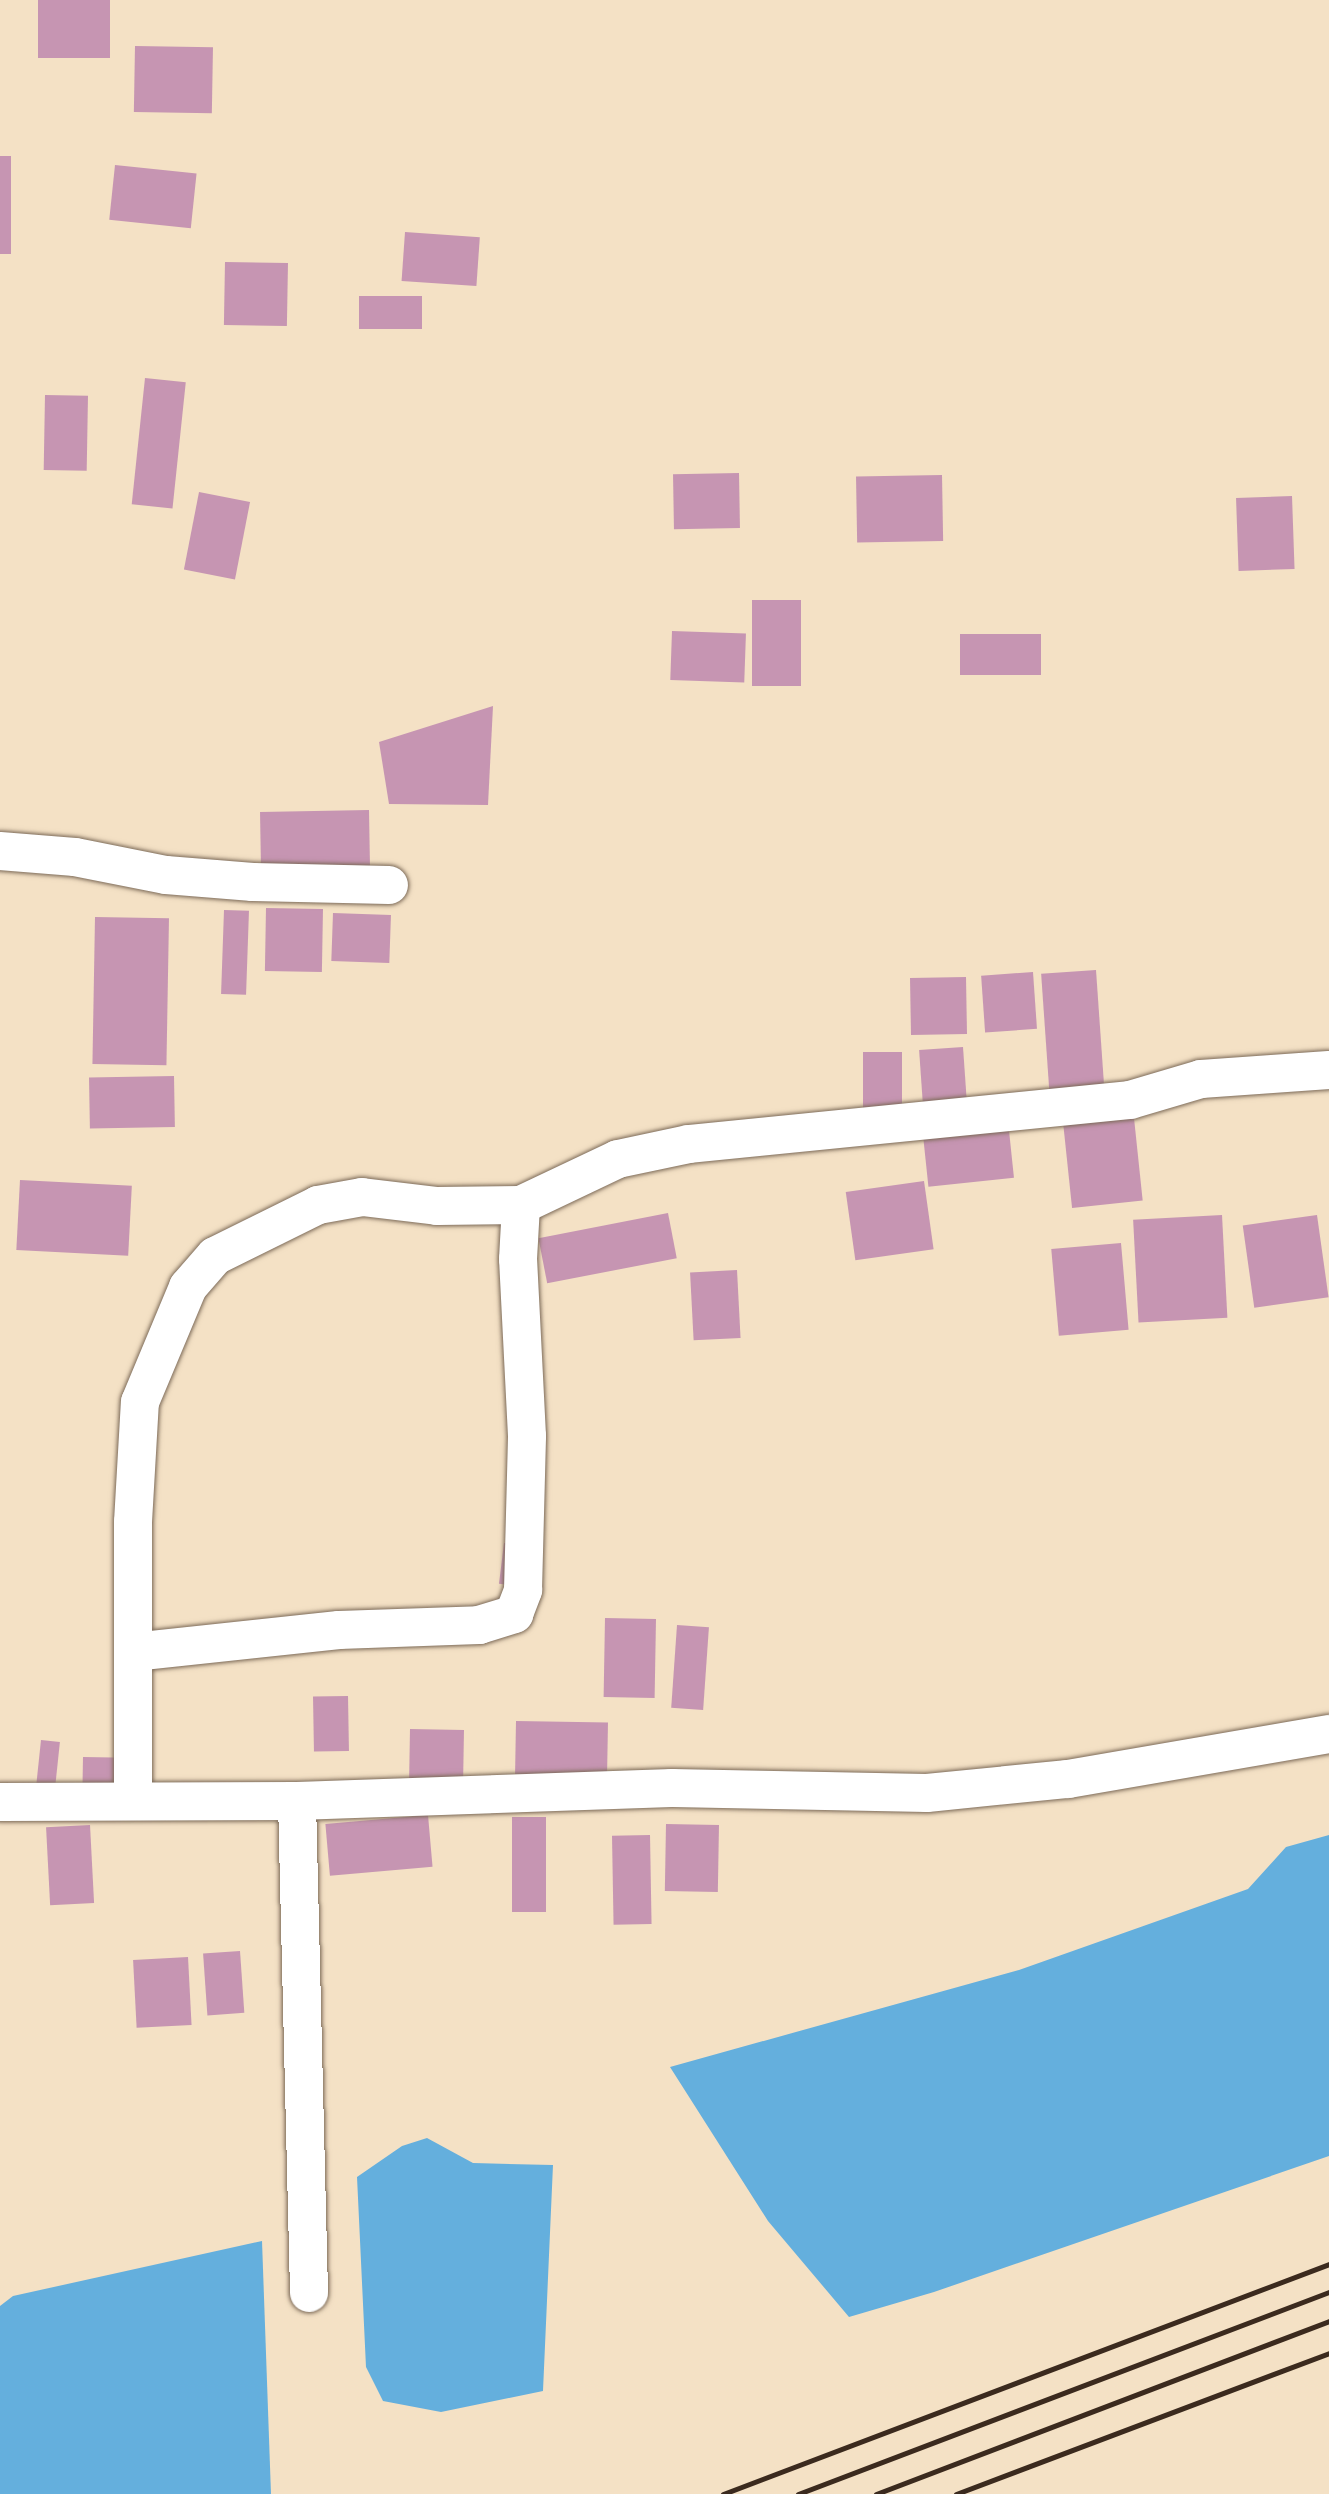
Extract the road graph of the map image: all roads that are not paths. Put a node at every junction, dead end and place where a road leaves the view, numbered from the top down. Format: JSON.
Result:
{"nodes":[{"id":1,"x":0,"y":851,"type":"edge"},
{"id":2,"x":389,"y":885,"type":"dead end"},
{"id":3,"x":1329,"y":1070,"type":"edge"},
{"id":4,"x":521,"y":1205,"type":"junction"},
{"id":5,"x":133,"y":1652,"type":"junction"},
{"id":6,"x":1329,"y":1734,"type":"edge"},
{"id":7,"x":133,"y":1800,"type":"junction"},
{"id":8,"x":297,"y":1801,"type":"junction"},
{"id":9,"x":0,"y":1802,"type":"edge"},
{"id":10,"x":309,"y":2293,"type":"dead end"}],
"edges":[{"from":1,"to":2,"type":"street"},
{"from":3,"to":4,"type":"street"},
{"from":4,"to":5,"type":"street"},
{"from":4,"to":5,"type":"street"},
{"from":5,"to":7,"type":"street"},
{"from":6,"to":8,"type":"street"},
{"from":7,"to":8,"type":"street"},
{"from":7,"to":9,"type":"street"},
{"from":8,"to":10,"type":"street"}]}
